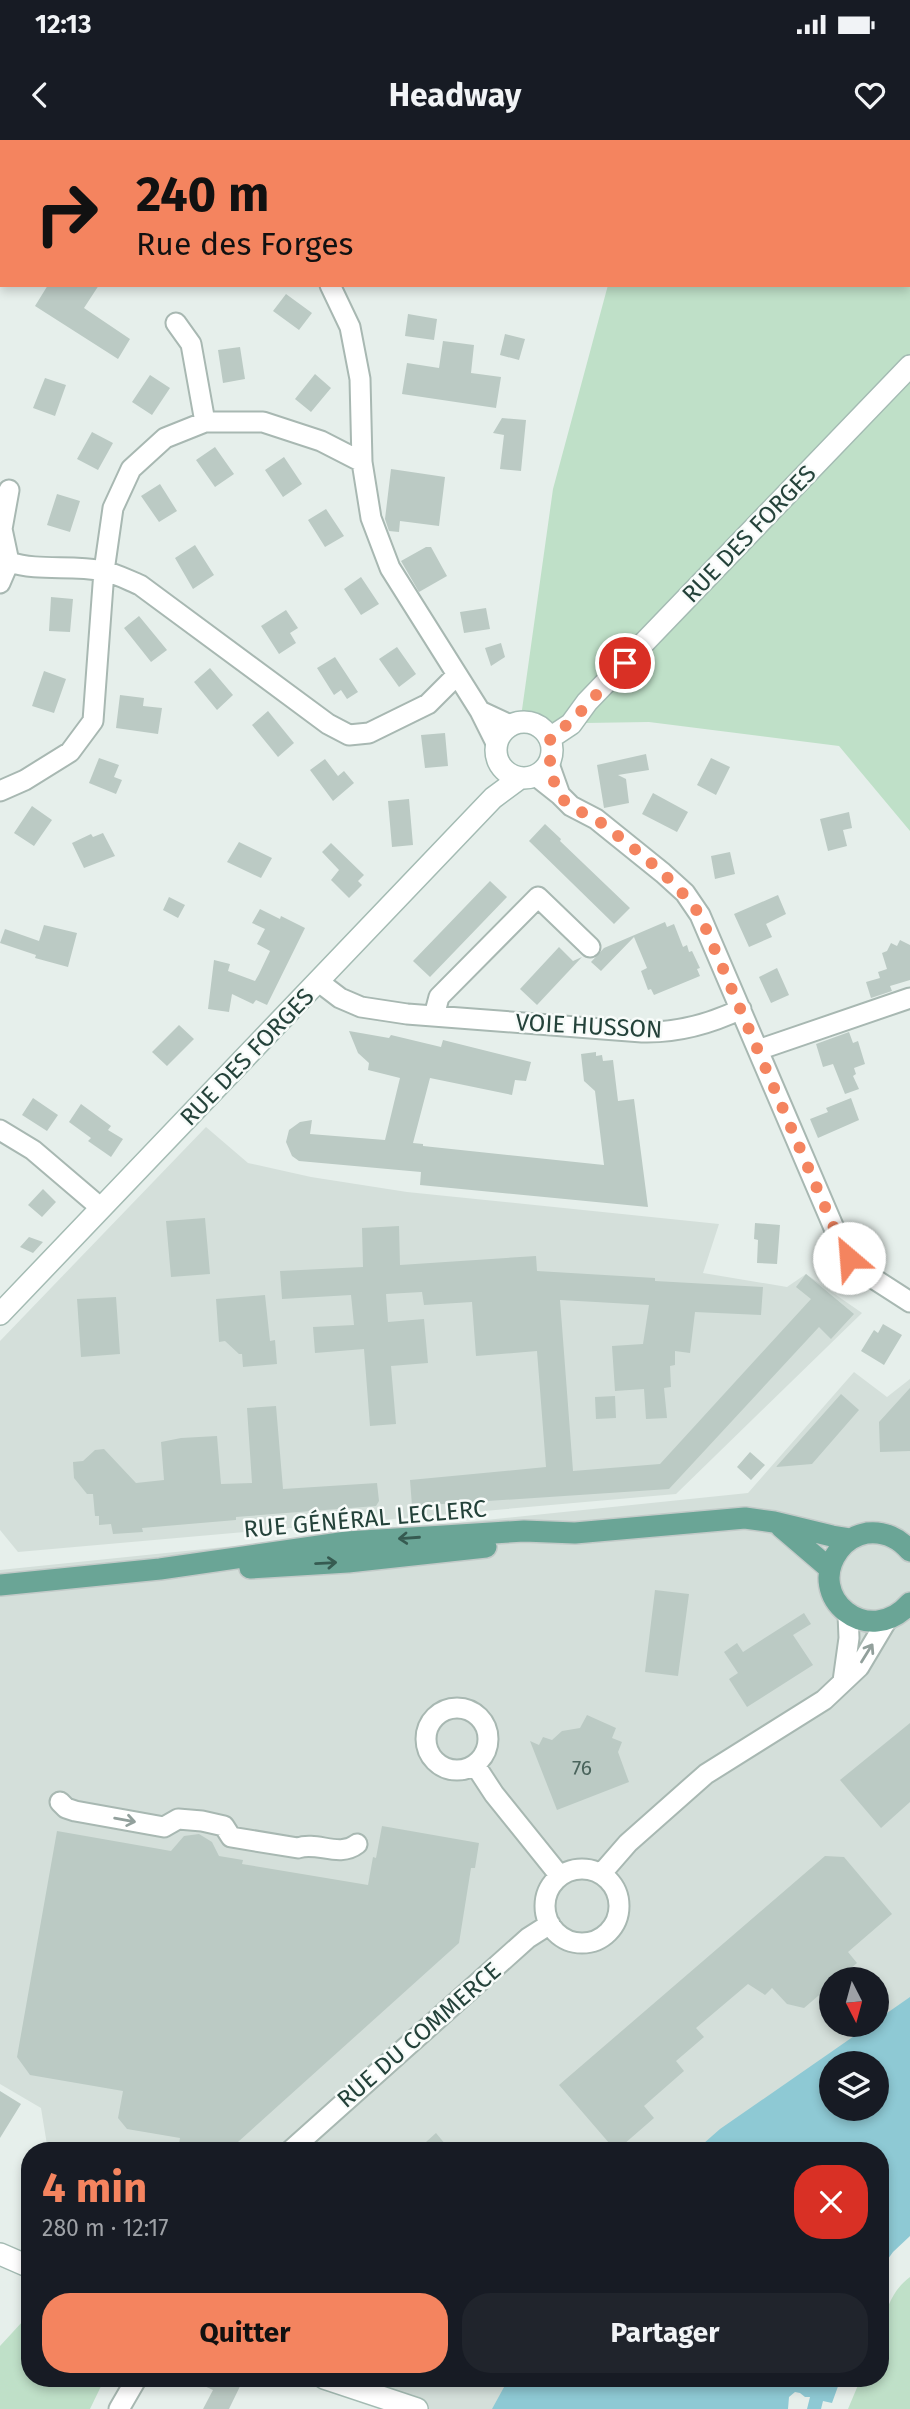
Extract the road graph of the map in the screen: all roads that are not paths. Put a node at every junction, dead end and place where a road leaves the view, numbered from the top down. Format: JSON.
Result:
{"nodes":[{"id":1,"x":331,"y":287,"type":"edge"},
{"id":2,"x":176,"y":323,"type":"dead end"},
{"id":3,"x":910,"y":366,"type":"edge"},
{"id":4,"x":205,"y":422,"type":"junction"},
{"id":5,"x":362,"y":462,"type":"junction"},
{"id":6,"x":9,"y":490,"type":"dead end"},
{"id":7,"x":9,"y":562,"type":"junction"},
{"id":8,"x":104,"y":571,"type":"junction"},
{"id":9,"x":0,"y":583,"type":"edge"},
{"id":10,"x":457,"y":675,"type":"junction"},
{"id":11,"x":480,"y":711,"type":"junction"},
{"id":12,"x":510,"y":725,"type":"junction"},
{"id":13,"x":545,"y":732,"type":"junction"},
{"id":14,"x":496,"y":743,"type":"junction"},
{"id":15,"x":500,"y":766,"type":"junction"},
{"id":16,"x":535,"y":772,"type":"junction"},
{"id":17,"x":0,"y":791,"type":"edge"},
{"id":18,"x":493,"y":798,"type":"junction"},
{"id":19,"x":590,"y":947,"type":"dead end"},
{"id":20,"x":319,"y":982,"type":"junction"},
{"id":21,"x":910,"y":998,"type":"edge"},
{"id":22,"x":741,"y":1009,"type":"junction"},
{"id":23,"x":434,"y":1016,"type":"junction"},
{"id":24,"x":758,"y":1051,"type":"junction"},
{"id":25,"x":0,"y":1130,"type":"edge"},
{"id":26,"x":101,"y":1208,"type":"junction"},
{"id":27,"x":910,"y":1302,"type":"edge"},
{"id":28,"x":0,"y":1314,"type":"edge"},
{"id":29,"x":774,"y":1522,"type":"junction"},
{"id":30,"x":851,"y":1539,"type":"junction"},
{"id":31,"x":906,"y":1541,"type":"edge"},
{"id":32,"x":830,"y":1569,"type":"junction"},
{"id":33,"x":0,"y":1585,"type":"edge"},
{"id":34,"x":910,"y":1603,"type":"edge"},
{"id":35,"x":848,"y":1614,"type":"junction"},
{"id":36,"x":887,"y":1620,"type":"junction"},
{"id":37,"x":843,"y":1681,"type":"junction"},
{"id":38,"x":475,"y":1765,"type":"dead end"},
{"id":39,"x":61,"y":1802,"type":"dead end"},
{"id":40,"x":357,"y":1844,"type":"dead end"},
{"id":41,"x":601,"y":1874,"type":"junction"},
{"id":42,"x":560,"y":1876,"type":"junction"},
{"id":43,"x":550,"y":1924,"type":"junction"},
{"id":44,"x":300,"y":2142,"type":"edge"},
{"id":45,"x":0,"y":2254,"type":"edge"},
{"id":46,"x":21,"y":2263,"type":"edge"},
{"id":47,"x":351,"y":2387,"type":"edge"},
{"id":48,"x":417,"y":2409,"type":"edge"}],
"edges":[{"from":1,"to":5,"type":"street"},
{"from":2,"to":4,"type":"street"},
{"from":3,"to":13,"type":"main road","name":"RUE DES FORGES"},
{"from":4,"to":5,"type":"street"},
{"from":4,"to":8,"type":"street"},
{"from":5,"to":10,"type":"street"},
{"from":6,"to":7,"type":"street"},
{"from":7,"to":8,"type":"street"},
{"from":7,"to":9,"type":"street"},
{"from":8,"to":10,"type":"street"},
{"from":8,"to":17,"type":"street"},
{"from":10,"to":11,"type":"street"},
{"from":11,"to":12,"type":"street"},
{"from":11,"to":14,"type":"street"},
{"from":12,"to":13,"type":"main road"},
{"from":12,"to":14,"type":"main road"},
{"from":13,"to":16,"type":"main road"},
{"from":14,"to":15,"type":"main road"},
{"from":15,"to":16,"type":"main road"},
{"from":15,"to":18,"type":"main road"},
{"from":16,"to":18,"type":"main road","name":"RUE DES FORGES"},
{"from":16,"to":22,"type":"street"},
{"from":18,"to":20,"type":"main road","name":"RUE DES FORGES"},
{"from":19,"to":23,"type":"street"},
{"from":20,"to":23,"type":"street","name":"VOIE HUSSON"},
{"from":20,"to":26,"type":"main road","name":"RUE DES FORGES"},
{"from":21,"to":24,"type":"street"},
{"from":22,"to":23,"type":"street","name":"VOIE HUSSON"},
{"from":22,"to":24,"type":"street"},
{"from":24,"to":27,"type":"street"},
{"from":25,"to":26,"type":"street"},
{"from":26,"to":28,"type":"main road","name":"RUE DES FORGES"},
{"from":29,"to":30,"type":"main road","name":"RUE GÉNÉRAL LECLERC"},
{"from":29,"to":32,"type":"main road"},
{"from":29,"to":33,"type":"main road","name":"RUE GÉNÉRAL LECLERC"},
{"from":30,"to":31,"type":"main road","name":"RUE GÉNÉRAL LECLERC"},
{"from":30,"to":32,"type":"main road"},
{"from":32,"to":35,"type":"main road"},
{"from":34,"to":36,"type":"main road"},
{"from":35,"to":36,"type":"main road"},
{"from":35,"to":37,"type":"street"},
{"from":37,"to":36,"type":"street","one_way":true},
{"from":37,"to":41,"type":"street"},
{"from":38,"to":42,"type":"street"},
{"from":39,"to":40,"type":"street","one_way":true},
{"from":41,"to":42,"type":"street"},
{"from":41,"to":43,"type":"street"},
{"from":42,"to":43,"type":"street"},
{"from":43,"to":44,"type":"street","name":"RUE DU COMMERCE"},
{"from":45,"to":46,"type":"main road"},
{"from":47,"to":48,"type":"main road"}]}
